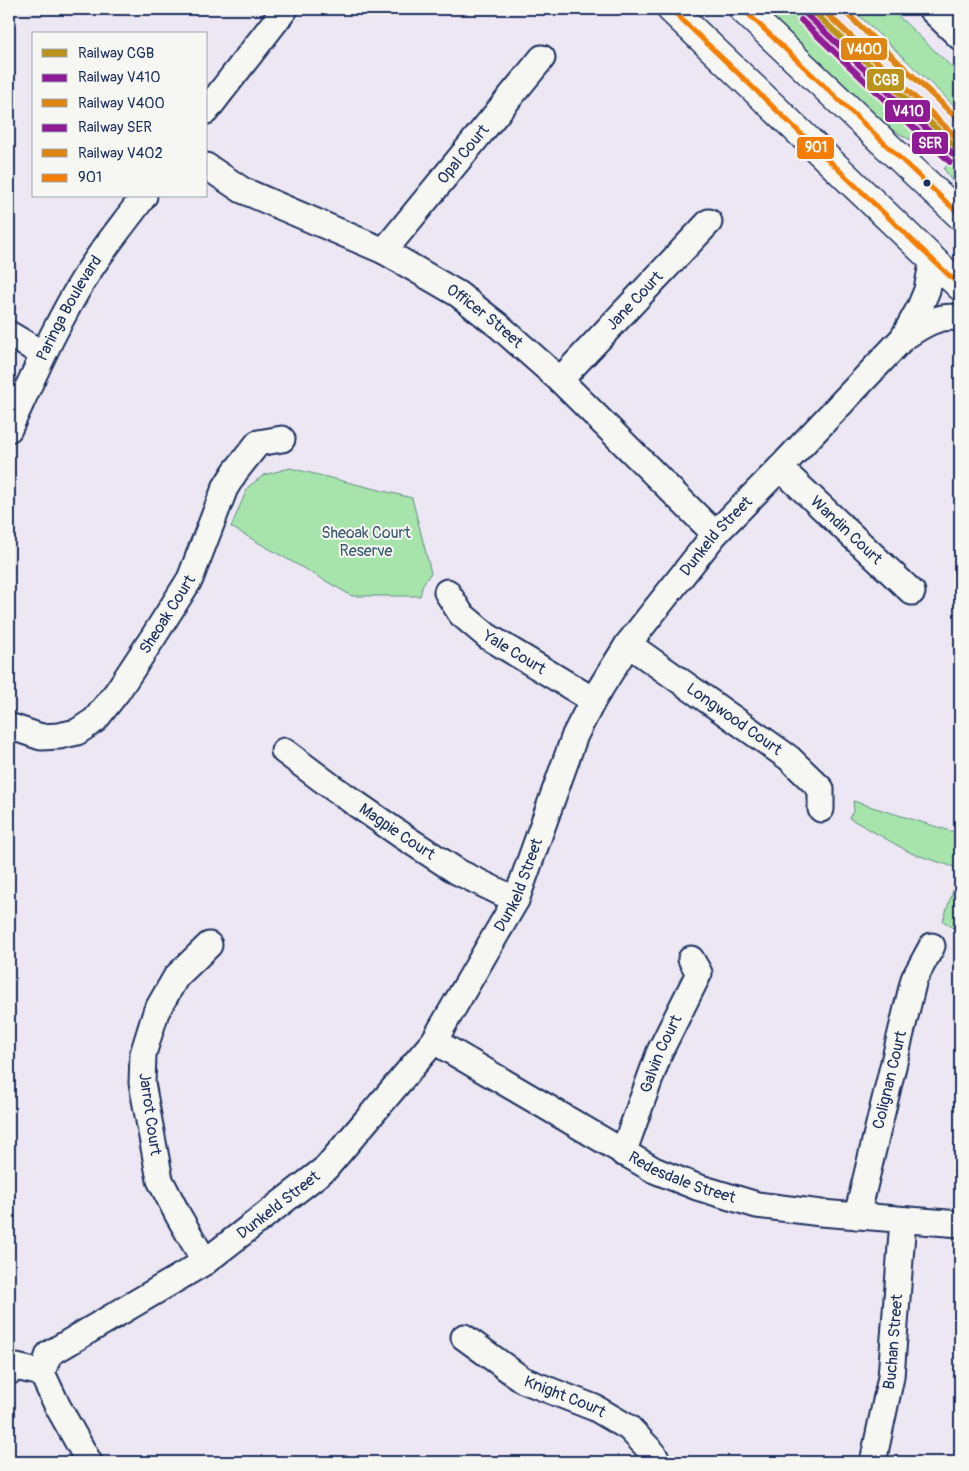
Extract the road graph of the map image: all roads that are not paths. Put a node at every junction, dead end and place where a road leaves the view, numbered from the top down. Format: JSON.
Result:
{"nodes":[{"id":1,"x":284,"y":9,"type":"edge"},
{"id":2,"x":671,"y":9,"type":"edge"},
{"id":3,"x":743,"y":9,"type":"edge"},
{"id":4,"x":931,"y":9,"type":"edge"},
{"id":5,"x":960,"y":37,"type":"edge"},
{"id":6,"x":542,"y":58,"type":"dead end"},
{"id":7,"x":208,"y":109,"type":"edge"},
{"id":8,"x":208,"y":167,"type":"edge"},
{"id":9,"x":143,"y":198,"type":"edge"},
{"id":10,"x":960,"y":215,"type":"edge"},
{"id":11,"x":709,"y":222,"type":"dead end"},
{"id":12,"x":384,"y":251,"type":"junction"},
{"id":13,"x":933,"y":259,"type":"junction"},
{"id":14,"x":960,"y":286,"type":"edge"},
{"id":15,"x":960,"y":318,"type":"edge"},
{"id":16,"x":9,"y":334,"type":"edge"},
{"id":17,"x":903,"y":338,"type":"junction"},
{"id":18,"x":43,"y":354,"type":"junction"},
{"id":19,"x":560,"y":380,"type":"junction"},
{"id":20,"x":9,"y":429,"type":"edge"},
{"id":21,"x":282,"y":439,"type":"dead end"},
{"id":22,"x":780,"y":468,"type":"junction"},
{"id":23,"x":715,"y":534,"type":"junction"},
{"id":24,"x":447,"y":592,"type":"dead end"},
{"id":25,"x":912,"y":592,"type":"dead end"},
{"id":26,"x":628,"y":644,"type":"junction"},
{"id":27,"x":593,"y":700,"type":"junction"},
{"id":28,"x":9,"y":726,"type":"edge"},
{"id":29,"x":284,"y":751,"type":"dead end"},
{"id":30,"x":820,"y":809,"type":"dead end"},
{"id":31,"x":516,"y":900,"type":"junction"},
{"id":32,"x":209,"y":945,"type":"dead end"},
{"id":33,"x":932,"y":946,"type":"dead end"},
{"id":34,"x":690,"y":959,"type":"dead end"},
{"id":35,"x":434,"y":1041,"type":"junction"},
{"id":36,"x":623,"y":1153,"type":"junction"},
{"id":37,"x":857,"y":1216,"type":"junction"},
{"id":38,"x":904,"y":1220,"type":"junction"},
{"id":39,"x":960,"y":1224,"type":"edge"},
{"id":40,"x":205,"y":1262,"type":"junction"},
{"id":41,"x":464,"y":1337,"type":"dead end"},
{"id":42,"x":46,"y":1363,"type":"junction"},
{"id":43,"x":9,"y":1372,"type":"edge"},
{"id":44,"x":89,"y":1462,"type":"edge"},
{"id":45,"x":658,"y":1462,"type":"edge"},
{"id":46,"x":873,"y":1462,"type":"edge"}],
"edges":[{"from":1,"to":7,"type":"street"},
{"from":2,"to":13,"type":"main road"},
{"from":3,"to":10,"type":"main road"},
{"from":4,"to":5,"type":"street"},
{"from":6,"to":12,"type":"street","name":"Opal Court"},
{"from":8,"to":12,"type":"street","name":"Officer Street"},
{"from":9,"to":18,"type":"street","name":"Paringa Boulevard"},
{"from":11,"to":19,"type":"street","name":"Jane Court"},
{"from":12,"to":19,"type":"street","name":"Officer Street"},
{"from":13,"to":14,"type":"main road"},
{"from":13,"to":17,"type":"street","name":"Dunkeld Street"},
{"from":15,"to":17,"type":"street","name":"Dunkeld Street"},
{"from":16,"to":18,"type":"street"},
{"from":17,"to":22,"type":"street","name":"Dunkeld Street"},
{"from":18,"to":20,"type":"street","name":"Paringa Boulevard"},
{"from":19,"to":23,"type":"street","name":"Officer Street"},
{"from":21,"to":28,"type":"street","name":"Sheoak Court"},
{"from":22,"to":23,"type":"street","name":"Dunkeld Street"},
{"from":22,"to":25,"type":"street","name":"Wandin Court"},
{"from":23,"to":26,"type":"street","name":"Dunkeld Street"},
{"from":24,"to":27,"type":"street","name":"Yale Court"},
{"from":26,"to":27,"type":"street","name":"Dunkeld Street"},
{"from":26,"to":30,"type":"street","name":"Longwood Court"},
{"from":27,"to":31,"type":"street","name":"Dunkeld Street"},
{"from":29,"to":31,"type":"street","name":"Magpie Court"},
{"from":31,"to":35,"type":"street","name":"Dunkeld Street"},
{"from":32,"to":40,"type":"street","name":"Jarrot Court"},
{"from":33,"to":37,"type":"street","name":"Colignan Court"},
{"from":34,"to":36,"type":"street","name":"Galvin Court"},
{"from":35,"to":36,"type":"street","name":"Redesdale Street"},
{"from":35,"to":40,"type":"street","name":"Dunkeld Street"},
{"from":36,"to":37,"type":"street","name":"Redesdale Street"},
{"from":37,"to":38,"type":"street","name":"Redesdale Street"},
{"from":38,"to":39,"type":"street","name":"Redesdale Street"},
{"from":38,"to":46,"type":"street","name":"Buchan Street"},
{"from":40,"to":42,"type":"street","name":"Dunkeld Street"},
{"from":41,"to":45,"type":"street","name":"Knight Court"},
{"from":42,"to":43,"type":"street"},
{"from":42,"to":44,"type":"street"}]}
